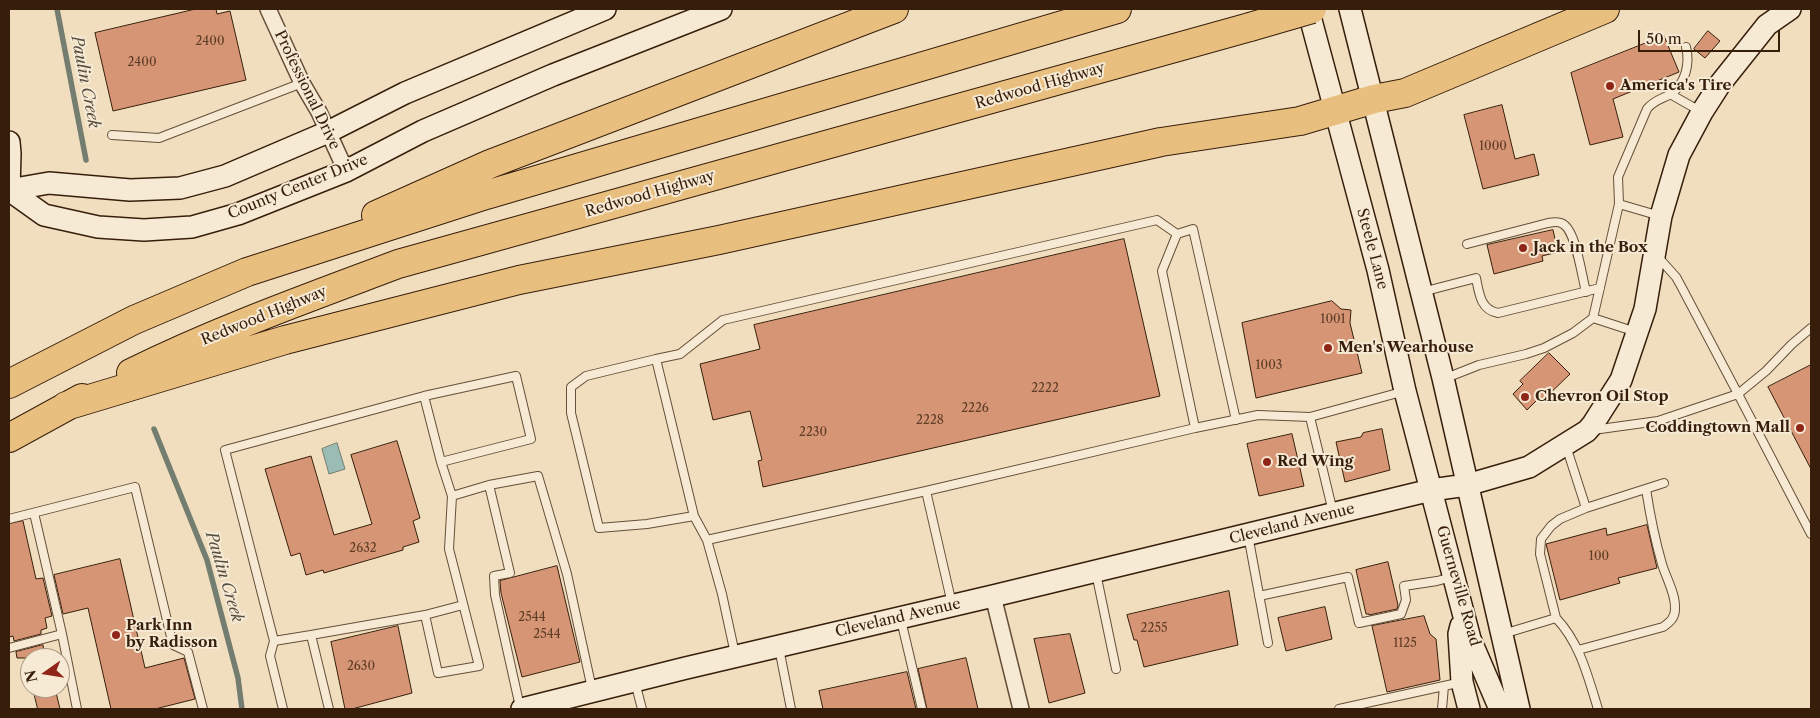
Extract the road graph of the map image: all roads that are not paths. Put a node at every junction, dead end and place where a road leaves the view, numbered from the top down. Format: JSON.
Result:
{"nodes":[{"id":1,"x":268,"y":9,"type":"edge"},
{"id":2,"x":605,"y":9,"type":"edge"},
{"id":3,"x":721,"y":9,"type":"edge"},
{"id":4,"x":894,"y":9,"type":"edge"},
{"id":5,"x":1116,"y":9,"type":"edge"},
{"id":6,"x":1308,"y":9,"type":"edge"},
{"id":7,"x":1312,"y":9,"type":"edge"},
{"id":8,"x":1350,"y":9,"type":"edge"},
{"id":9,"x":1605,"y":9,"type":"edge"},
{"id":10,"x":1790,"y":9,"type":"edge"},
{"id":11,"x":1686,"y":46,"type":"dead end"},
{"id":12,"x":302,"y":83,"type":"junction"},
{"id":13,"x":1670,"y":94,"type":"junction"},
{"id":14,"x":1374,"y":99,"type":"junction"},
{"id":15,"x":1335,"y":110,"type":"junction"},
{"id":16,"x":1702,"y":112,"type":"junction"},
{"id":17,"x":328,"y":132,"type":"junction"},
{"id":18,"x":112,"y":135,"type":"dead end"},
{"id":19,"x":9,"y":142,"type":"edge"},
{"id":20,"x":346,"y":171,"type":"junction"},
{"id":21,"x":9,"y":190,"type":"edge"},
{"id":22,"x":1619,"y":204,"type":"junction"},
{"id":23,"x":1661,"y":216,"type":"junction"},
{"id":24,"x":1177,"y":234,"type":"junction"},
{"id":25,"x":1467,"y":244,"type":"dead end"},
{"id":26,"x":1656,"y":255,"type":"junction"},
{"id":27,"x":247,"y":272,"type":"junction"},
{"id":28,"x":1600,"y":288,"type":"junction"},
{"id":29,"x":1421,"y":292,"type":"junction"},
{"id":30,"x":1586,"y":292,"type":"junction"},
{"id":31,"x":1593,"y":318,"type":"junction"},
{"id":32,"x":1811,"y":328,"type":"edge"},
{"id":33,"x":1637,"y":332,"type":"junction"},
{"id":34,"x":656,"y":359,"type":"junction"},
{"id":35,"x":1444,"y":378,"type":"junction"},
{"id":36,"x":9,"y":384,"type":"edge"},
{"id":37,"x":1405,"y":391,"type":"junction"},
{"id":38,"x":1738,"y":394,"type":"junction"},
{"id":39,"x":424,"y":396,"type":"junction"},
{"id":40,"x":66,"y":406,"type":"junction"},
{"id":41,"x":1310,"y":417,"type":"junction"},
{"id":42,"x":1236,"y":420,"type":"junction"},
{"id":43,"x":1195,"y":428,"type":"junction"},
{"id":44,"x":1586,"y":432,"type":"junction"},
{"id":45,"x":9,"y":438,"type":"edge"},
{"id":46,"x":1565,"y":444,"type":"junction"},
{"id":47,"x":441,"y":462,"type":"junction"},
{"id":48,"x":1664,"y":483,"type":"dead end"},
{"id":49,"x":489,"y":485,"type":"junction"},
{"id":50,"x":1467,"y":485,"type":"junction"},
{"id":51,"x":1646,"y":489,"type":"junction"},
{"id":52,"x":1431,"y":490,"type":"junction"},
{"id":53,"x":926,"y":491,"type":"junction"},
{"id":54,"x":452,"y":496,"type":"junction"},
{"id":55,"x":1586,"y":508,"type":"junction"},
{"id":56,"x":34,"y":513,"type":"junction"},
{"id":57,"x":1333,"y":514,"type":"junction"},
{"id":58,"x":694,"y":516,"type":"junction"},
{"id":59,"x":9,"y":519,"type":"edge"},
{"id":60,"x":1811,"y":534,"type":"edge"},
{"id":61,"x":1248,"y":535,"type":"junction"},
{"id":62,"x":707,"y":540,"type":"junction"},
{"id":63,"x":1096,"y":571,"type":"junction"},
{"id":64,"x":1454,"y":576,"type":"junction"},
{"id":65,"x":993,"y":596,"type":"junction"},
{"id":66,"x":1259,"y":596,"type":"junction"},
{"id":67,"x":463,"y":605,"type":"junction"},
{"id":68,"x":952,"y":606,"type":"junction"},
{"id":69,"x":425,"y":615,"type":"junction"},
{"id":70,"x":1465,"y":617,"type":"junction"},
{"id":71,"x":900,"y":618,"type":"junction"},
{"id":72,"x":1556,"y":618,"type":"junction"},
{"id":73,"x":62,"y":634,"type":"junction"},
{"id":74,"x":1502,"y":634,"type":"junction"},
{"id":75,"x":310,"y":635,"type":"junction"},
{"id":76,"x":274,"y":641,"type":"junction"},
{"id":77,"x":1268,"y":643,"type":"dead end"},
{"id":78,"x":778,"y":646,"type":"junction"},
{"id":79,"x":9,"y":648,"type":"edge"},
{"id":80,"x":1578,"y":650,"type":"junction"},
{"id":81,"x":736,"y":656,"type":"junction"},
{"id":82,"x":1116,"y":669,"type":"dead end"},
{"id":83,"x":635,"y":681,"type":"junction"},
{"id":84,"x":1453,"y":684,"type":"junction"},
{"id":85,"x":593,"y":691,"type":"junction"},
{"id":86,"x":528,"y":708,"type":"edge"},
{"id":87,"x":77,"y":709,"type":"edge"},
{"id":88,"x":203,"y":709,"type":"edge"},
{"id":89,"x":282,"y":709,"type":"edge"},
{"id":90,"x":329,"y":709,"type":"edge"},
{"id":91,"x":642,"y":709,"type":"edge"},
{"id":92,"x":791,"y":709,"type":"edge"},
{"id":93,"x":922,"y":709,"type":"edge"},
{"id":94,"x":1021,"y":709,"type":"edge"},
{"id":95,"x":1339,"y":709,"type":"edge"},
{"id":96,"x":1442,"y":709,"type":"edge"},
{"id":97,"x":1469,"y":709,"type":"edge"},
{"id":98,"x":1500,"y":709,"type":"edge"},
{"id":99,"x":1519,"y":709,"type":"edge"},
{"id":100,"x":1598,"y":709,"type":"edge"}],
"edges":[{"from":1,"to":12,"type":"street","name":"Professional Drive"},
{"from":2,"to":17,"type":"main road"},
{"from":3,"to":20,"type":"main road","name":"County Center Drive"},
{"from":4,"to":27,"type":"highway"},
{"from":5,"to":27,"type":"highway"},
{"from":6,"to":15,"type":"main road","name":"Steele Lane"},
{"from":7,"to":40,"type":"highway","name":"Redwood Highway","bridge":true},
{"from":8,"to":14,"type":"main road"},
{"from":9,"to":14,"type":"highway"},
{"from":10,"to":16,"type":"main road","name":"Cleveland Avenue"},
{"from":11,"to":13,"type":"lane"},
{"from":12,"to":17,"type":"street","name":"Professional Drive"},
{"from":12,"to":18,"type":"lane"},
{"from":13,"to":16,"type":"lane"},
{"from":13,"to":22,"type":"lane"},
{"from":14,"to":15,"type":"highway"},
{"from":14,"to":29,"type":"main road"},
{"from":15,"to":37,"type":"main road","name":"Steele Lane"},
{"from":15,"to":40,"type":"highway"},
{"from":16,"to":23,"type":"main road","name":"Cleveland Avenue"},
{"from":17,"to":20,"type":"street","name":"Professional Drive"},
{"from":17,"to":21,"type":"main road"},
{"from":19,"to":21,"type":"main road"},
{"from":20,"to":21,"type":"main road","name":"County Center Drive"},
{"from":22,"to":23,"type":"lane"},
{"from":22,"to":28,"type":"lane"},
{"from":23,"to":26,"type":"main road","name":"Cleveland Avenue"},
{"from":24,"to":34,"type":"lane"},
{"from":24,"to":42,"type":"lane"},
{"from":24,"to":43,"type":"lane"},
{"from":25,"to":30,"type":"lane"},
{"from":26,"to":33,"type":"main road","name":"Cleveland Avenue"},
{"from":26,"to":38,"type":"lane"},
{"from":27,"to":36,"type":"highway"},
{"from":28,"to":30,"type":"lane"},
{"from":28,"to":31,"type":"lane"},
{"from":29,"to":30,"type":"lane"},
{"from":29,"to":35,"type":"main road"},
{"from":31,"to":33,"type":"lane"},
{"from":31,"to":35,"type":"lane"},
{"from":32,"to":38,"type":"lane"},
{"from":33,"to":44,"type":"main road","name":"Cleveland Avenue"},
{"from":34,"to":58,"type":"lane"},
{"from":34,"to":58,"type":"lane"},
{"from":35,"to":50,"type":"main road"},
{"from":37,"to":41,"type":"lane"},
{"from":37,"to":52,"type":"main road","name":"Steele Lane"},
{"from":38,"to":44,"type":"lane"},
{"from":38,"to":60,"type":"lane"},
{"from":39,"to":47,"type":"lane"},
{"from":39,"to":47,"type":"lane"},
{"from":39,"to":76,"type":"lane"},
{"from":40,"to":45,"type":"highway","name":"Redwood Highway"},
{"from":41,"to":42,"type":"lane"},
{"from":41,"to":57,"type":"lane"},
{"from":42,"to":43,"type":"lane"},
{"from":43,"to":53,"type":"lane"},
{"from":44,"to":46,"type":"main road","name":"Cleveland Avenue"},
{"from":46,"to":50,"type":"main road","name":"Cleveland Avenue"},
{"from":46,"to":55,"type":"lane"},
{"from":47,"to":54,"type":"lane"},
{"from":48,"to":51,"type":"lane"},
{"from":49,"to":54,"type":"lane"},
{"from":49,"to":85,"type":"lane"},
{"from":49,"to":86,"type":"lane"},
{"from":50,"to":52,"type":"main road","name":"Cleveland Avenue"},
{"from":50,"to":74,"type":"main road","name":"Guerneville Road"},
{"from":51,"to":55,"type":"lane"},
{"from":51,"to":80,"type":"lane"},
{"from":52,"to":57,"type":"main road","name":"Cleveland Avenue"},
{"from":52,"to":64,"type":"main road","name":"Guerneville Road"},
{"from":53,"to":62,"type":"lane"},
{"from":53,"to":68,"type":"lane"},
{"from":54,"to":67,"type":"lane"},
{"from":55,"to":72,"type":"lane"},
{"from":56,"to":59,"type":"lane"},
{"from":56,"to":73,"type":"lane"},
{"from":56,"to":88,"type":"lane"},
{"from":57,"to":61,"type":"main road","name":"Cleveland Avenue"},
{"from":58,"to":62,"type":"lane"},
{"from":61,"to":63,"type":"main road","name":"Cleveland Avenue"},
{"from":61,"to":66,"type":"lane"},
{"from":62,"to":81,"type":"lane"},
{"from":63,"to":65,"type":"main road","name":"Cleveland Avenue"},
{"from":63,"to":82,"type":"lane"},
{"from":64,"to":66,"type":"lane"},
{"from":64,"to":70,"type":"main road","name":"Guerneville Road"},
{"from":65,"to":68,"type":"main road","name":"Cleveland Avenue"},
{"from":65,"to":94,"type":"street"},
{"from":66,"to":77,"type":"lane"},
{"from":67,"to":69,"type":"lane"},
{"from":67,"to":69,"type":"lane"},
{"from":68,"to":71,"type":"main road","name":"Cleveland Avenue"},
{"from":69,"to":75,"type":"lane"},
{"from":70,"to":84,"type":"main road"},
{"from":70,"to":98,"type":"main road","name":"Guerneville Road"},
{"from":71,"to":78,"type":"main road","name":"Cleveland Avenue"},
{"from":71,"to":93,"type":"lane"},
{"from":72,"to":74,"type":"lane"},
{"from":72,"to":80,"type":"lane"},
{"from":73,"to":79,"type":"lane"},
{"from":73,"to":87,"type":"lane"},
{"from":74,"to":99,"type":"main road","name":"Guerneville Road"},
{"from":75,"to":76,"type":"lane"},
{"from":75,"to":90,"type":"lane"},
{"from":76,"to":89,"type":"lane"},
{"from":78,"to":81,"type":"main road","name":"Cleveland Avenue"},
{"from":78,"to":92,"type":"lane"},
{"from":80,"to":100,"type":"lane"},
{"from":81,"to":83,"type":"main road","name":"Cleveland Avenue"},
{"from":83,"to":85,"type":"main road","name":"Cleveland Avenue"},
{"from":83,"to":91,"type":"lane"},
{"from":84,"to":95,"type":"lane"},
{"from":84,"to":96,"type":"lane"},
{"from":84,"to":97,"type":"main road"},
{"from":85,"to":86,"type":"main road","name":"Cleveland Avenue"}]}
